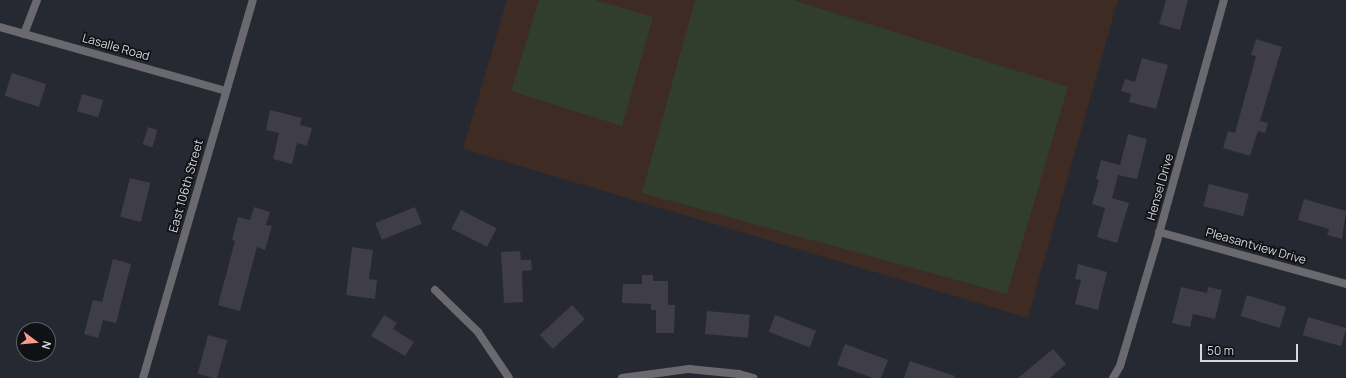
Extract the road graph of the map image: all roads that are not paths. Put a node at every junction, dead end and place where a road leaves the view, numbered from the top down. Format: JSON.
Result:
{"nodes":[{"id":1,"x":37,"y":0,"type":"edge"},
{"id":2,"x":253,"y":0,"type":"edge"},
{"id":3,"x":1224,"y":0,"type":"edge"},
{"id":4,"x":0,"y":27,"type":"edge"},
{"id":5,"x":24,"y":34,"type":"junction"},
{"id":6,"x":226,"y":91,"type":"junction"},
{"id":7,"x":1159,"y":232,"type":"junction"},
{"id":8,"x":1346,"y":284,"type":"edge"},
{"id":9,"x":435,"y":290,"type":"dead end"},
{"id":10,"x":143,"y":378,"type":"edge"},
{"id":11,"x":509,"y":378,"type":"edge"},
{"id":12,"x":622,"y":378,"type":"edge"},
{"id":13,"x":753,"y":378,"type":"edge"},
{"id":14,"x":1113,"y":378,"type":"edge"}],
"edges":[{"from":1,"to":5,"type":"street"},
{"from":2,"to":6,"type":"street","name":"East 106th Street"},
{"from":3,"to":7,"type":"street","name":"Hensel Drive"},
{"from":4,"to":5,"type":"street","name":"Lasalle Road"},
{"from":5,"to":6,"type":"street","name":"Lasalle Road"},
{"from":6,"to":10,"type":"street","name":"East 106th Street"},
{"from":7,"to":8,"type":"street","name":"Pleasantview Drive"},
{"from":7,"to":14,"type":"street","name":"Hensel Drive"},
{"from":9,"to":11,"type":"street"},
{"from":12,"to":13,"type":"street"}]}
